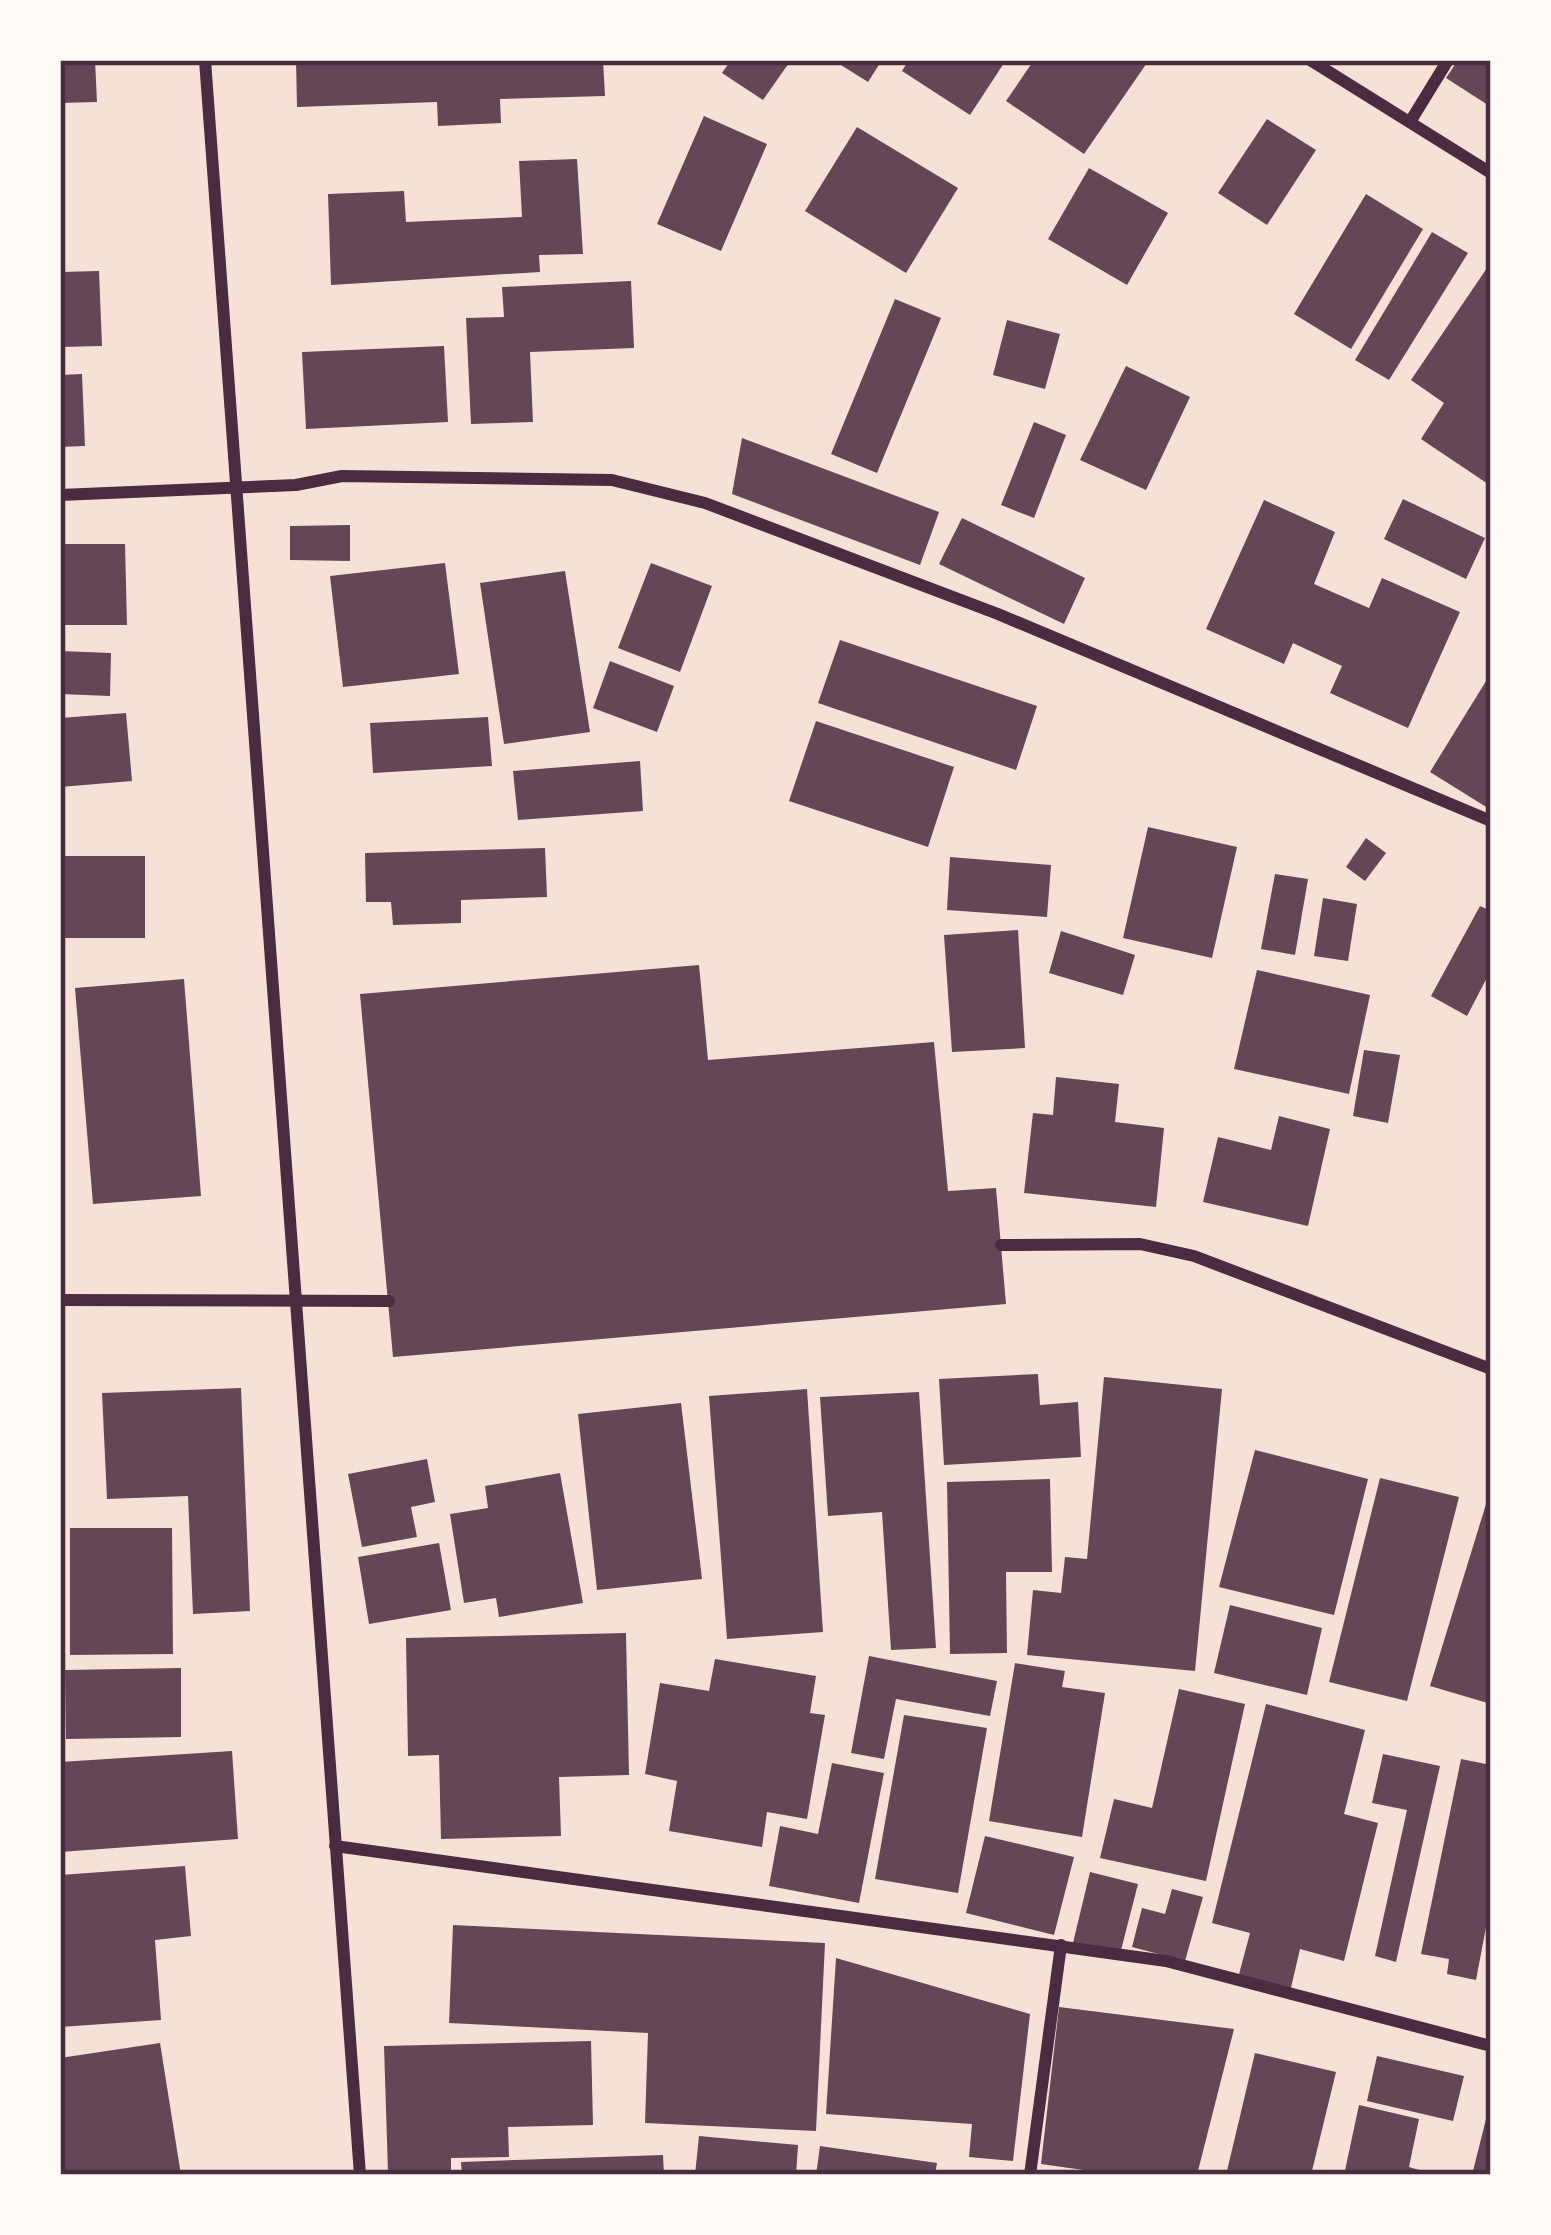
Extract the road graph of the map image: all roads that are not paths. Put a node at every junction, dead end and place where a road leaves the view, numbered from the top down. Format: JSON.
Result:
{"nodes":[{"id":1,"x":206,"y":60,"type":"edge"},
{"id":2,"x":1310,"y":60,"type":"edge"},
{"id":3,"x":1448,"y":60,"type":"edge"},
{"id":4,"x":1410,"y":122,"type":"junction"},
{"id":5,"x":1491,"y":173,"type":"edge"},
{"id":6,"x":233,"y":489,"type":"junction"},
{"id":7,"x":60,"y":495,"type":"edge"},
{"id":8,"x":1491,"y":821,"type":"edge"},
{"id":9,"x":1001,"y":1245,"type":"dead end"},
{"id":10,"x":60,"y":1300,"type":"edge"},
{"id":11,"x":389,"y":1301,"type":"dead end"},
{"id":12,"x":298,"y":1303,"type":"junction"},
{"id":13,"x":1491,"y":1369,"type":"edge"},
{"id":14,"x":335,"y":1846,"type":"junction"},
{"id":15,"x":1060,"y":1945,"type":"junction"},
{"id":16,"x":1491,"y":2046,"type":"edge"},
{"id":17,"x":359,"y":2175,"type":"edge"},
{"id":18,"x":1030,"y":2175,"type":"edge"}],
"edges":[{"from":1,"to":6,"type":"street"},
{"from":2,"to":4,"type":"street"},
{"from":3,"to":4,"type":"street"},
{"from":4,"to":5,"type":"street"},
{"from":6,"to":7,"type":"street"},
{"from":6,"to":8,"type":"street"},
{"from":6,"to":12,"type":"street"},
{"from":9,"to":13,"type":"street"},
{"from":10,"to":12,"type":"street"},
{"from":11,"to":12,"type":"street"},
{"from":12,"to":14,"type":"street"},
{"from":14,"to":15,"type":"street"},
{"from":14,"to":17,"type":"street"},
{"from":15,"to":16,"type":"street"},
{"from":15,"to":18,"type":"street"}]}
